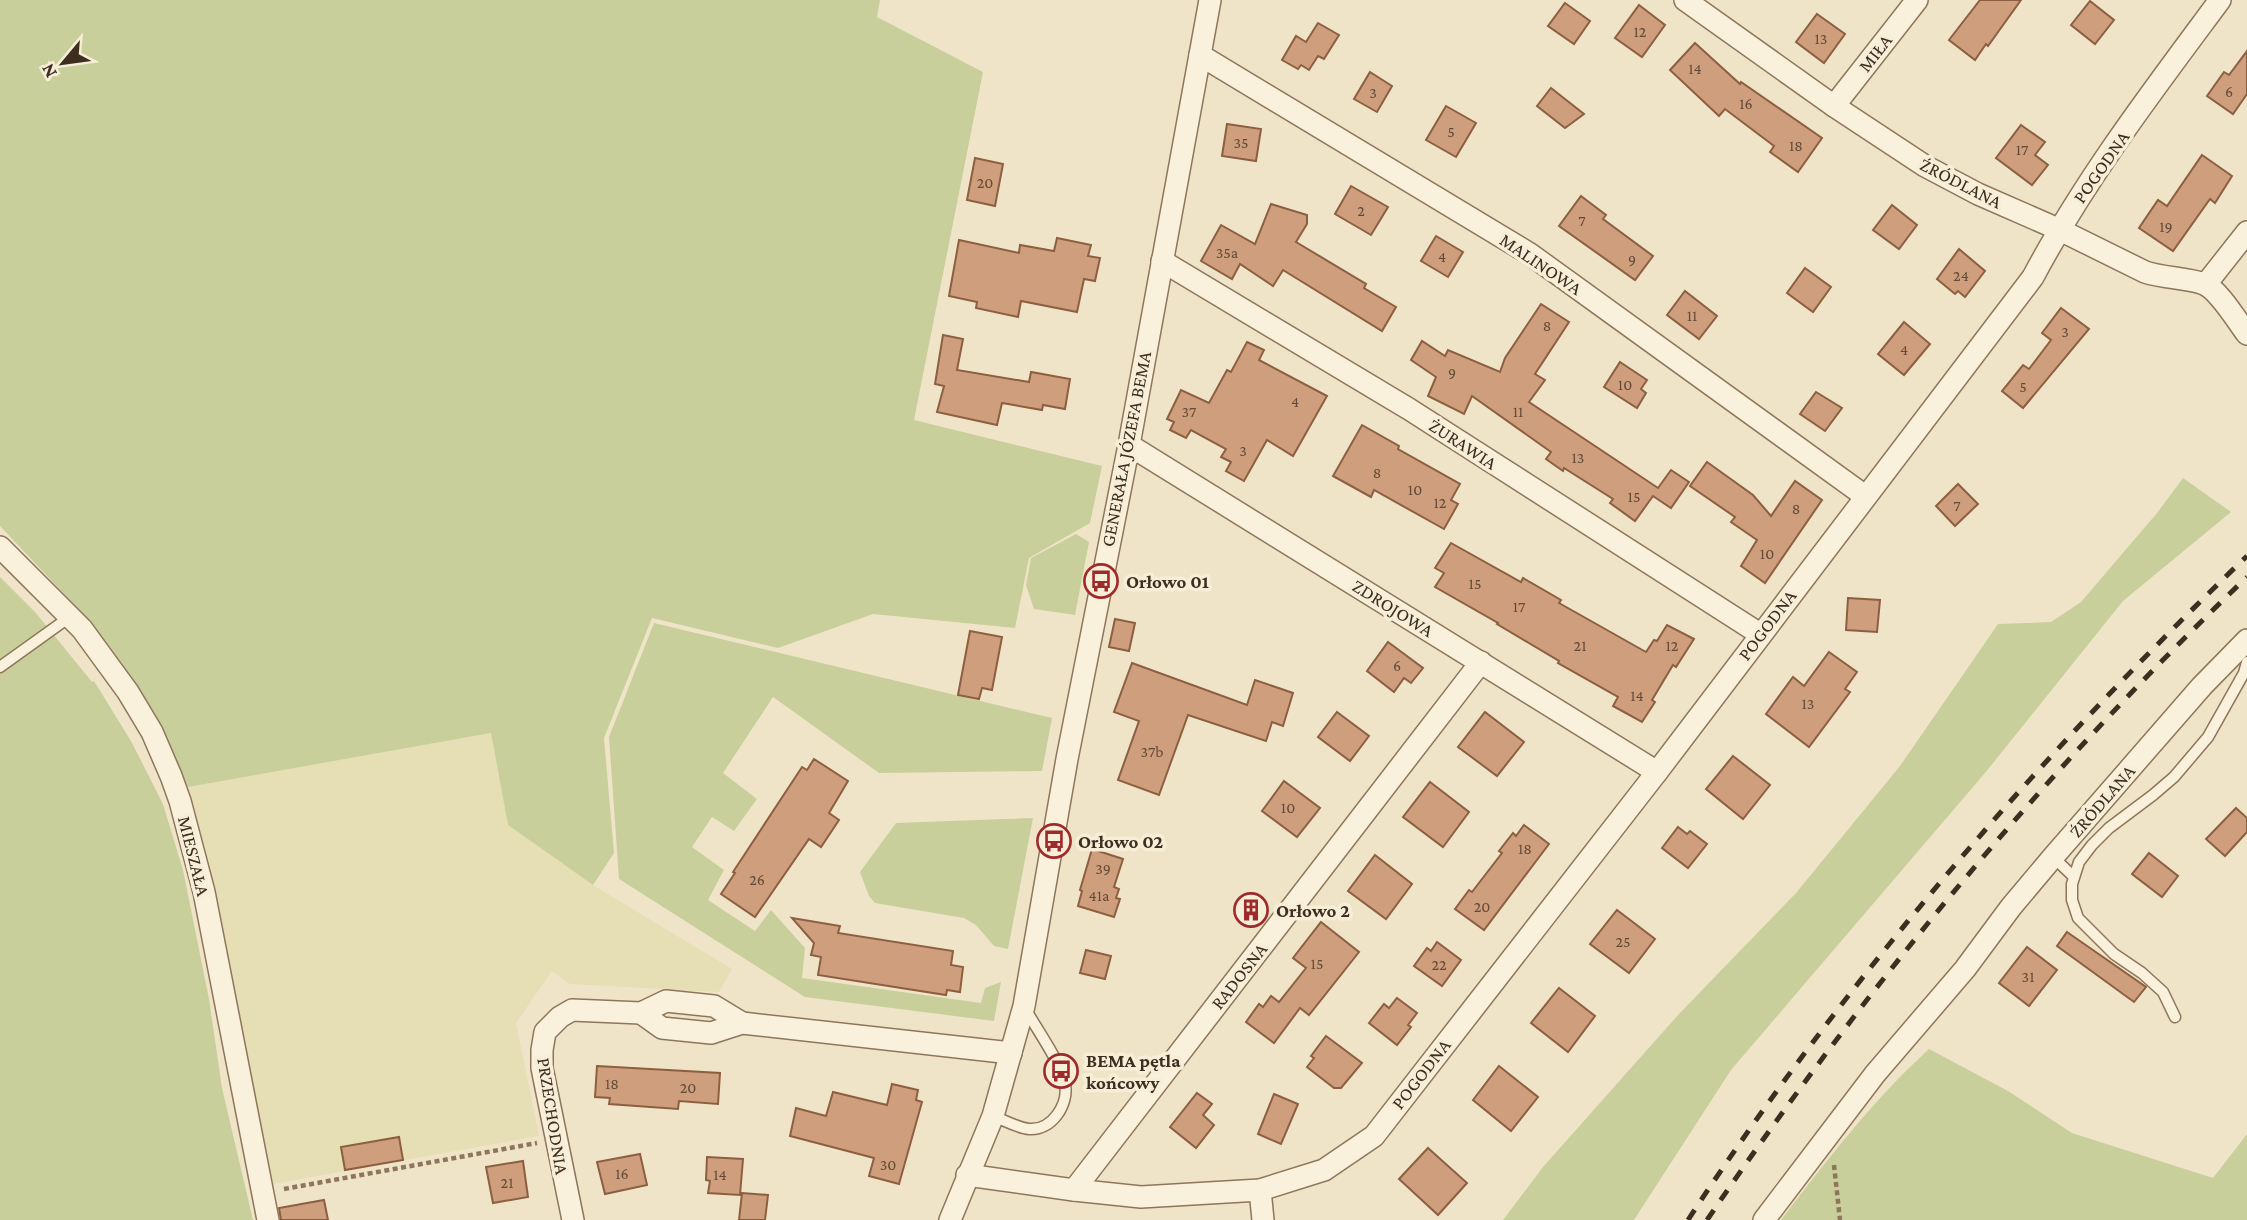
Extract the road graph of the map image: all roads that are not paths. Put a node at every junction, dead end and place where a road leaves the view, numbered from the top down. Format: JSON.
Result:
{"nodes":[{"id":1,"x":1210,"y":0,"type":"edge"},
{"id":2,"x":1685,"y":0,"type":"edge"},
{"id":3,"x":1917,"y":0,"type":"edge"},
{"id":4,"x":2220,"y":0,"type":"edge"},
{"id":5,"x":1200,"y":55,"type":"junction"},
{"id":6,"x":1834,"y":106,"type":"junction"},
{"id":7,"x":2058,"y":229,"type":"junction"},
{"id":8,"x":2247,"y":232,"type":"edge"},
{"id":9,"x":1162,"y":261,"type":"junction"},
{"id":10,"x":2206,"y":284,"type":"junction"},
{"id":11,"x":2247,"y":334,"type":"edge"},
{"id":12,"x":1129,"y":444,"type":"junction"},
{"id":13,"x":1865,"y":496,"type":"junction"},
{"id":14,"x":1,"y":550,"type":"edge"},
{"id":15,"x":71,"y":616,"type":"junction"},
{"id":16,"x":1760,"y":634,"type":"junction"},
{"id":17,"x":2246,"y":652,"type":"edge"},
{"id":18,"x":1481,"y":662,"type":"junction"},
{"id":19,"x":0,"y":667,"type":"edge"},
{"id":20,"x":1657,"y":772,"type":"junction"},
{"id":21,"x":2053,"y":857,"type":"junction"},
{"id":22,"x":2074,"y":877,"type":"junction"},
{"id":23,"x":1024,"y":1006,"type":"junction"},
{"id":24,"x":2175,"y":1017,"type":"dead end"},
{"id":25,"x":1011,"y":1054,"type":"junction"},
{"id":26,"x":993,"y":1116,"type":"junction"},
{"id":27,"x":967,"y":1175,"type":"junction"},
{"id":28,"x":1074,"y":1190,"type":"junction"},
{"id":29,"x":1260,"y":1191,"type":"junction"},
{"id":30,"x":268,"y":1220,"type":"edge"},
{"id":31,"x":573,"y":1220,"type":"edge"},
{"id":32,"x":950,"y":1220,"type":"edge"},
{"id":33,"x":1263,"y":1220,"type":"edge"},
{"id":34,"x":1764,"y":1220,"type":"edge"}],
"edges":[{"from":1,"to":5,"type":"street","name":"GENERAŁA JÓZEFA BEMA"},
{"from":2,"to":6,"type":"street","name":"ŹRÓDLANA"},
{"from":3,"to":6,"type":"street","name":"MIŁA"},
{"from":4,"to":7,"type":"street","name":"POGODNA"},
{"from":5,"to":9,"type":"street","name":"GENERAŁA JÓZEFA BEMA"},
{"from":5,"to":13,"type":"street","name":"MALINOWA"},
{"from":6,"to":7,"type":"street","name":"ŹRÓDLANA"},
{"from":7,"to":10,"type":"street","name":"ŹRÓDLANA"},
{"from":7,"to":13,"type":"street","name":"POGODNA"},
{"from":8,"to":10,"type":"street"},
{"from":9,"to":12,"type":"street","name":"GENERAŁA JÓZEFA BEMA"},
{"from":9,"to":16,"type":"street","name":"ŻURAWIA"},
{"from":10,"to":11,"type":"street"},
{"from":12,"to":18,"type":"street","name":"ZDROJOWA"},
{"from":12,"to":23,"type":"street","name":"GENERAŁA JÓZEFA BEMA"},
{"from":13,"to":16,"type":"street","name":"POGODNA"},
{"from":14,"to":15,"type":"street","name":"MIESZAŁA"},
{"from":15,"to":19,"type":"lane"},
{"from":15,"to":30,"type":"street","name":"MIESZAŁA"},
{"from":16,"to":20,"type":"street","name":"POGODNA"},
{"from":17,"to":21,"type":"street","name":"ŹRÓDLANA"},
{"from":17,"to":22,"type":"lane"},
{"from":18,"to":20,"type":"street","name":"ZDROJOWA"},
{"from":18,"to":28,"type":"street","name":"RADOSNA"},
{"from":20,"to":29,"type":"street","name":"POGODNA"},
{"from":21,"to":22,"type":"lane"},
{"from":21,"to":34,"type":"street","name":"ŹRÓDLANA"},
{"from":22,"to":24,"type":"lane"},
{"from":23,"to":25,"type":"street","name":"GENERAŁA JÓZEFA BEMA"},
{"from":23,"to":26,"type":"lane"},
{"from":25,"to":26,"type":"street","name":"GENERAŁA JÓZEFA BEMA"},
{"from":25,"to":31,"type":"street","name":"PRZECHODNIA"},
{"from":26,"to":27,"type":"street","name":"GENERAŁA JÓZEFA BEMA"},
{"from":27,"to":28,"type":"street","name":"POGODNA"},
{"from":27,"to":32,"type":"street","name":"GENERAŁA JÓZEFA BEMA"},
{"from":28,"to":29,"type":"street","name":"POGODNA"},
{"from":29,"to":33,"type":"street"}]}
